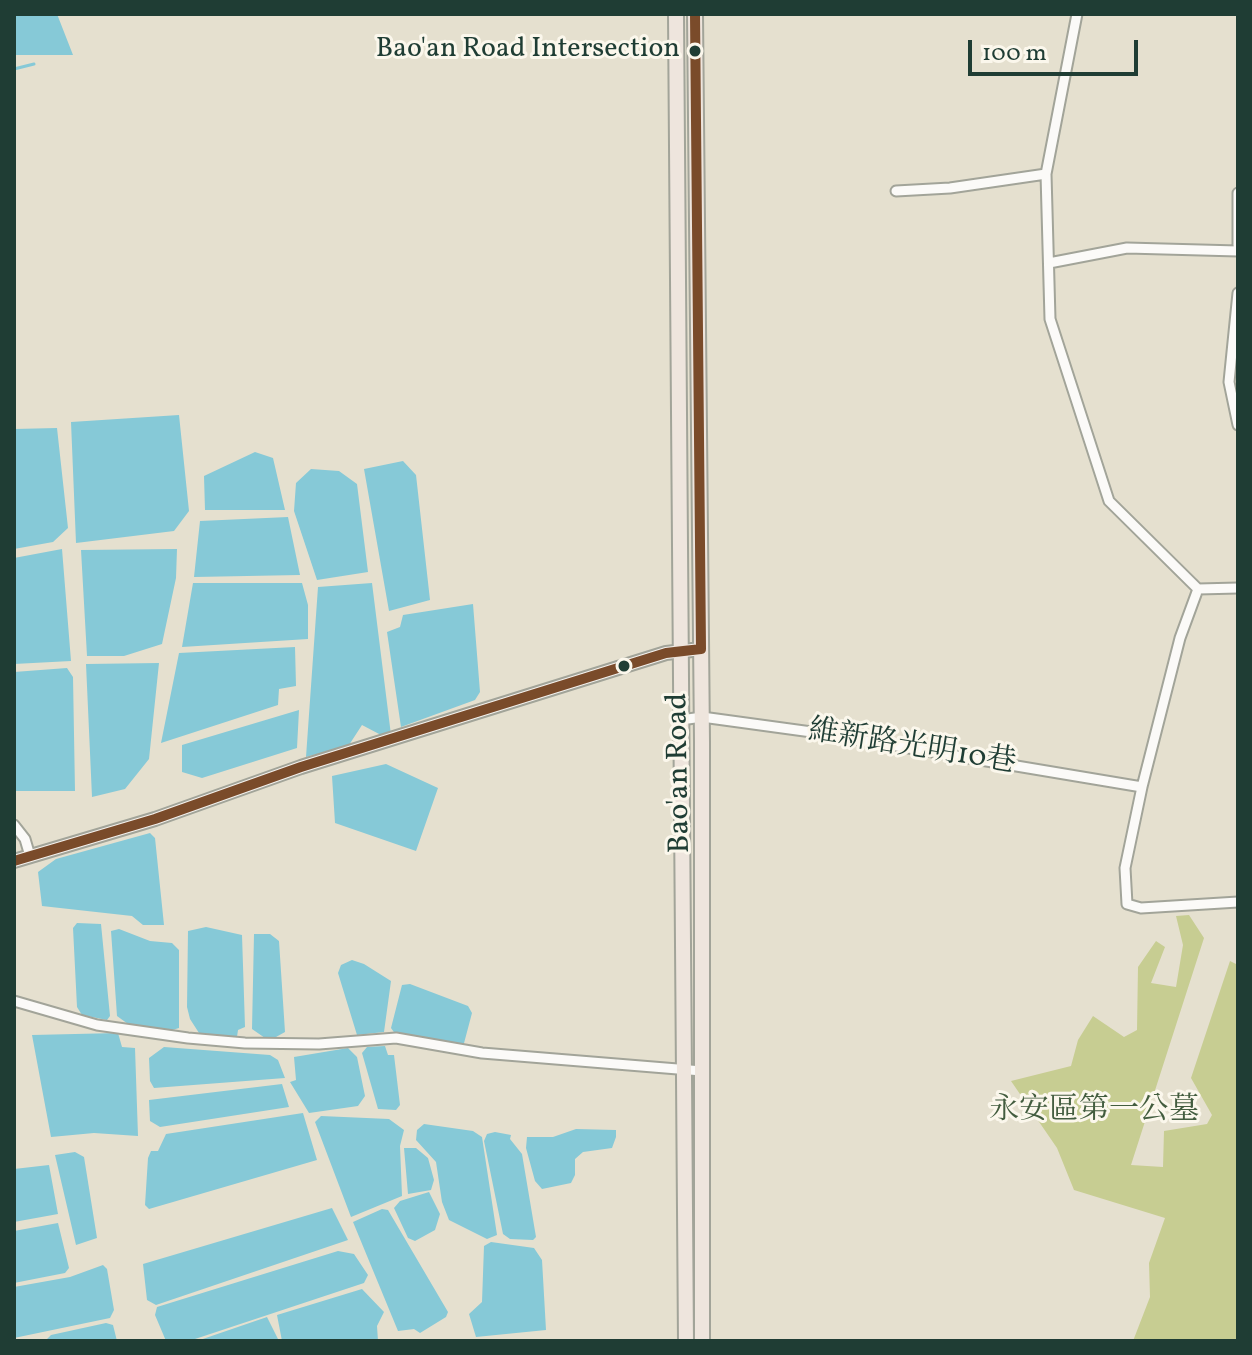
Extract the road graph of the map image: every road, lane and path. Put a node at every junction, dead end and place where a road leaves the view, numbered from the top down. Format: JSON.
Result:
{"nodes":[{"id":1,"x":676,"y":14,"type":"edge"},
{"id":2,"x":695,"y":14,"type":"edge"},
{"id":3,"x":1077,"y":14,"type":"edge"},
{"id":4,"x":1046,"y":174,"type":"junction"},
{"id":5,"x":896,"y":191,"type":"dead end"},
{"id":6,"x":1238,"y":193,"type":"edge"},
{"id":7,"x":1238,"y":248,"type":"edge"},
{"id":8,"x":1049,"y":263,"type":"junction"},
{"id":9,"x":1238,"y":293,"type":"edge"},
{"id":10,"x":1238,"y":425,"type":"edge"},
{"id":11,"x":1238,"y":588,"type":"edge"},
{"id":12,"x":1198,"y":589,"type":"junction"},
{"id":13,"x":701,"y":649,"type":"junction"},
{"id":14,"x":679,"y":650,"type":"junction"},
{"id":15,"x":702,"y":717,"type":"junction"},
{"id":16,"x":681,"y":720,"type":"junction"},
{"id":17,"x":1142,"y":787,"type":"junction"},
{"id":18,"x":14,"y":825,"type":"edge"},
{"id":19,"x":30,"y":856,"type":"junction"},
{"id":20,"x":14,"y":861,"type":"edge"},
{"id":21,"x":1238,"y":902,"type":"edge"},
{"id":22,"x":14,"y":1001,"type":"edge"},
{"id":23,"x":702,"y":1071,"type":"junction"},
{"id":24,"x":684,"y":1072,"type":"junction"},
{"id":25,"x":686,"y":1341,"type":"edge"},
{"id":26,"x":702,"y":1341,"type":"edge"}],
"edges":[{"from":1,"to":14,"type":"main road","name":"Bao'an Road"},
{"from":2,"to":13,"type":"main road","name":"Bao'an Road"},
{"from":3,"to":4,"type":"street"},
{"from":4,"to":5,"type":"street"},
{"from":4,"to":8,"type":"street"},
{"from":6,"to":7,"type":"street"},
{"from":7,"to":8,"type":"street"},
{"from":8,"to":12,"type":"street"},
{"from":9,"to":10,"type":"street"},
{"from":11,"to":12,"type":"street"},
{"from":12,"to":17,"type":"street"},
{"from":13,"to":14,"type":"street"},
{"from":13,"to":15,"type":"main road","name":"Bao'an Road"},
{"from":14,"to":16,"type":"main road","name":"Bao'an Road"},
{"from":14,"to":19,"type":"street"},
{"from":15,"to":16,"type":"street","name":"維新路光明10巷"},
{"from":15,"to":17,"type":"street","name":"維新路光明10巷"},
{"from":15,"to":23,"type":"main road","name":"Bao'an Road"},
{"from":16,"to":24,"type":"main road","name":"Bao'an Road"},
{"from":17,"to":21,"type":"street"},
{"from":18,"to":19,"type":"street"},
{"from":19,"to":20,"type":"street"},
{"from":22,"to":24,"type":"street"},
{"from":23,"to":24,"type":"street"},
{"from":23,"to":26,"type":"main road","name":"Bao'an Road"},
{"from":24,"to":25,"type":"main road","name":"Bao'an Road"}]}
